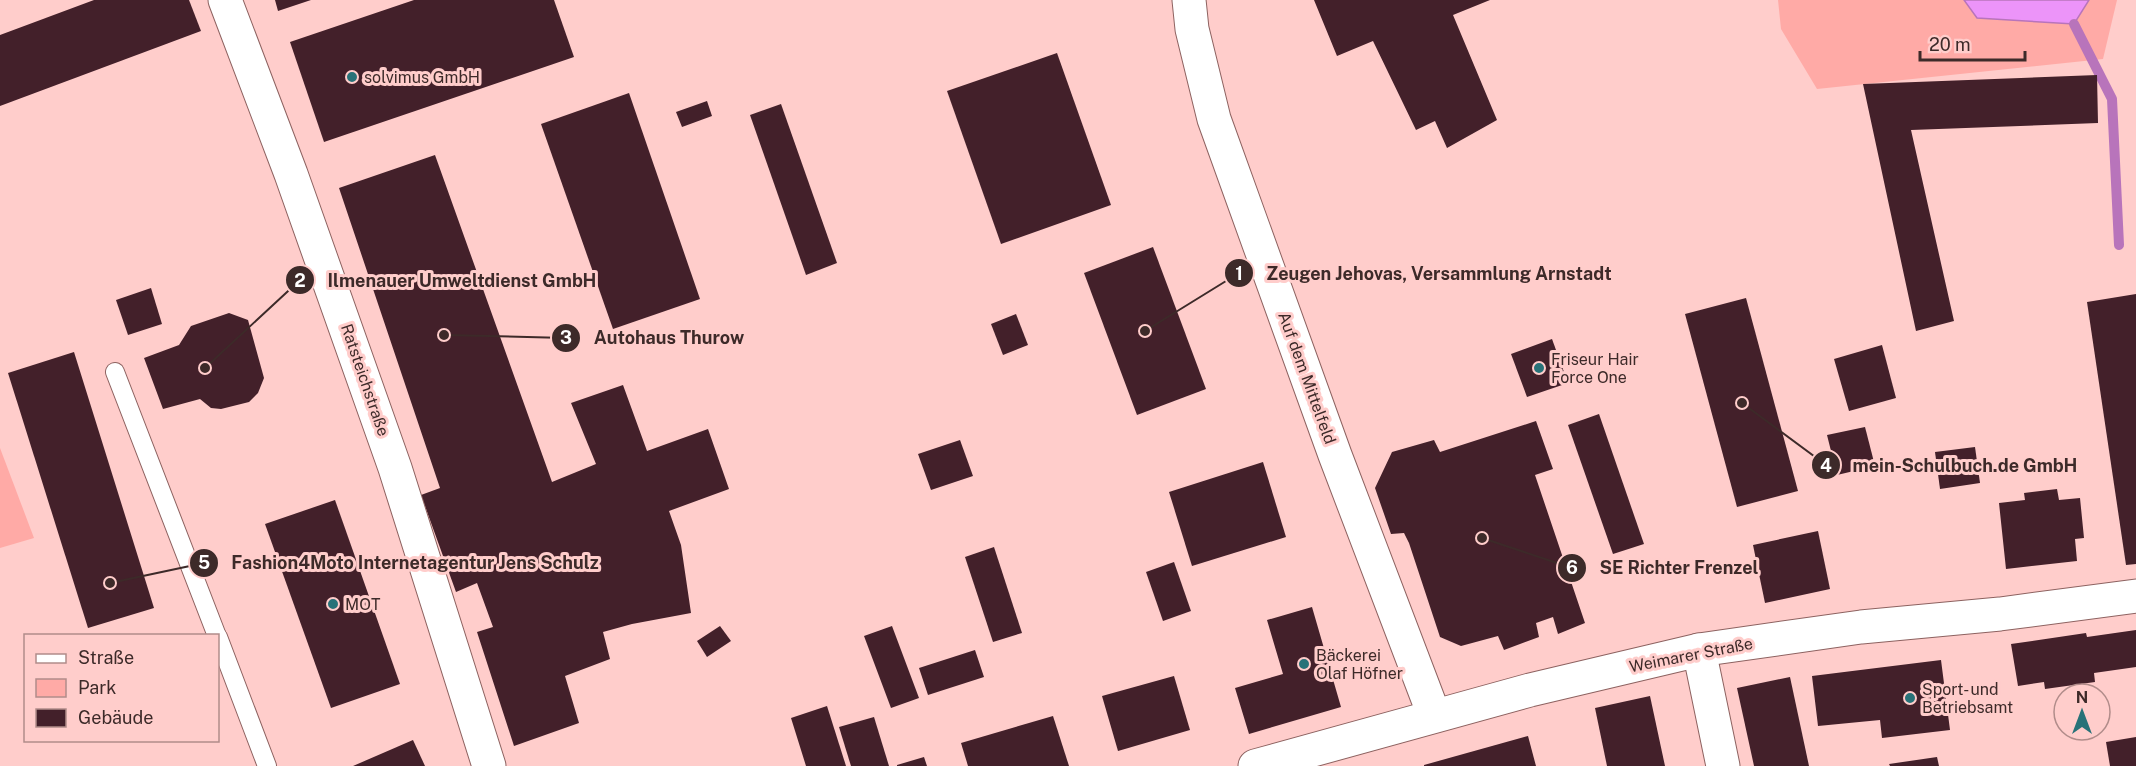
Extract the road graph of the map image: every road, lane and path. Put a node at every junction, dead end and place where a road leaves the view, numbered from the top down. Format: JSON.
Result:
{"nodes":[{"id":1,"x":225,"y":0,"type":"edge"},
{"id":2,"x":1189,"y":0,"type":"edge"},
{"id":3,"x":115,"y":372,"type":"dead end"},
{"id":4,"x":2136,"y":596,"type":"edge"},
{"id":5,"x":216,"y":634,"type":"edge"},
{"id":6,"x":219,"y":641,"type":"edge"},
{"id":7,"x":1699,"y":650,"type":"junction"},
{"id":8,"x":1434,"y":715,"type":"junction"},
{"id":9,"x":267,"y":766,"type":"edge"},
{"id":10,"x":489,"y":766,"type":"edge"},
{"id":11,"x":1255,"y":766,"type":"edge"},
{"id":12,"x":1723,"y":766,"type":"edge"}],
"edges":[{"from":1,"to":10,"type":"street","name":"Ratsteichstraße"},
{"from":2,"to":8,"type":"street","name":"Auf dem Mittelfeld"},
{"from":3,"to":5,"type":"lane"},
{"from":4,"to":7,"type":"street","name":"Weimarer Straße"},
{"from":6,"to":9,"type":"lane"},
{"from":7,"to":8,"type":"street","name":"Weimarer Straße"},
{"from":7,"to":12,"type":"street"},
{"from":8,"to":11,"type":"street","name":"Weimarer Straße"}]}
